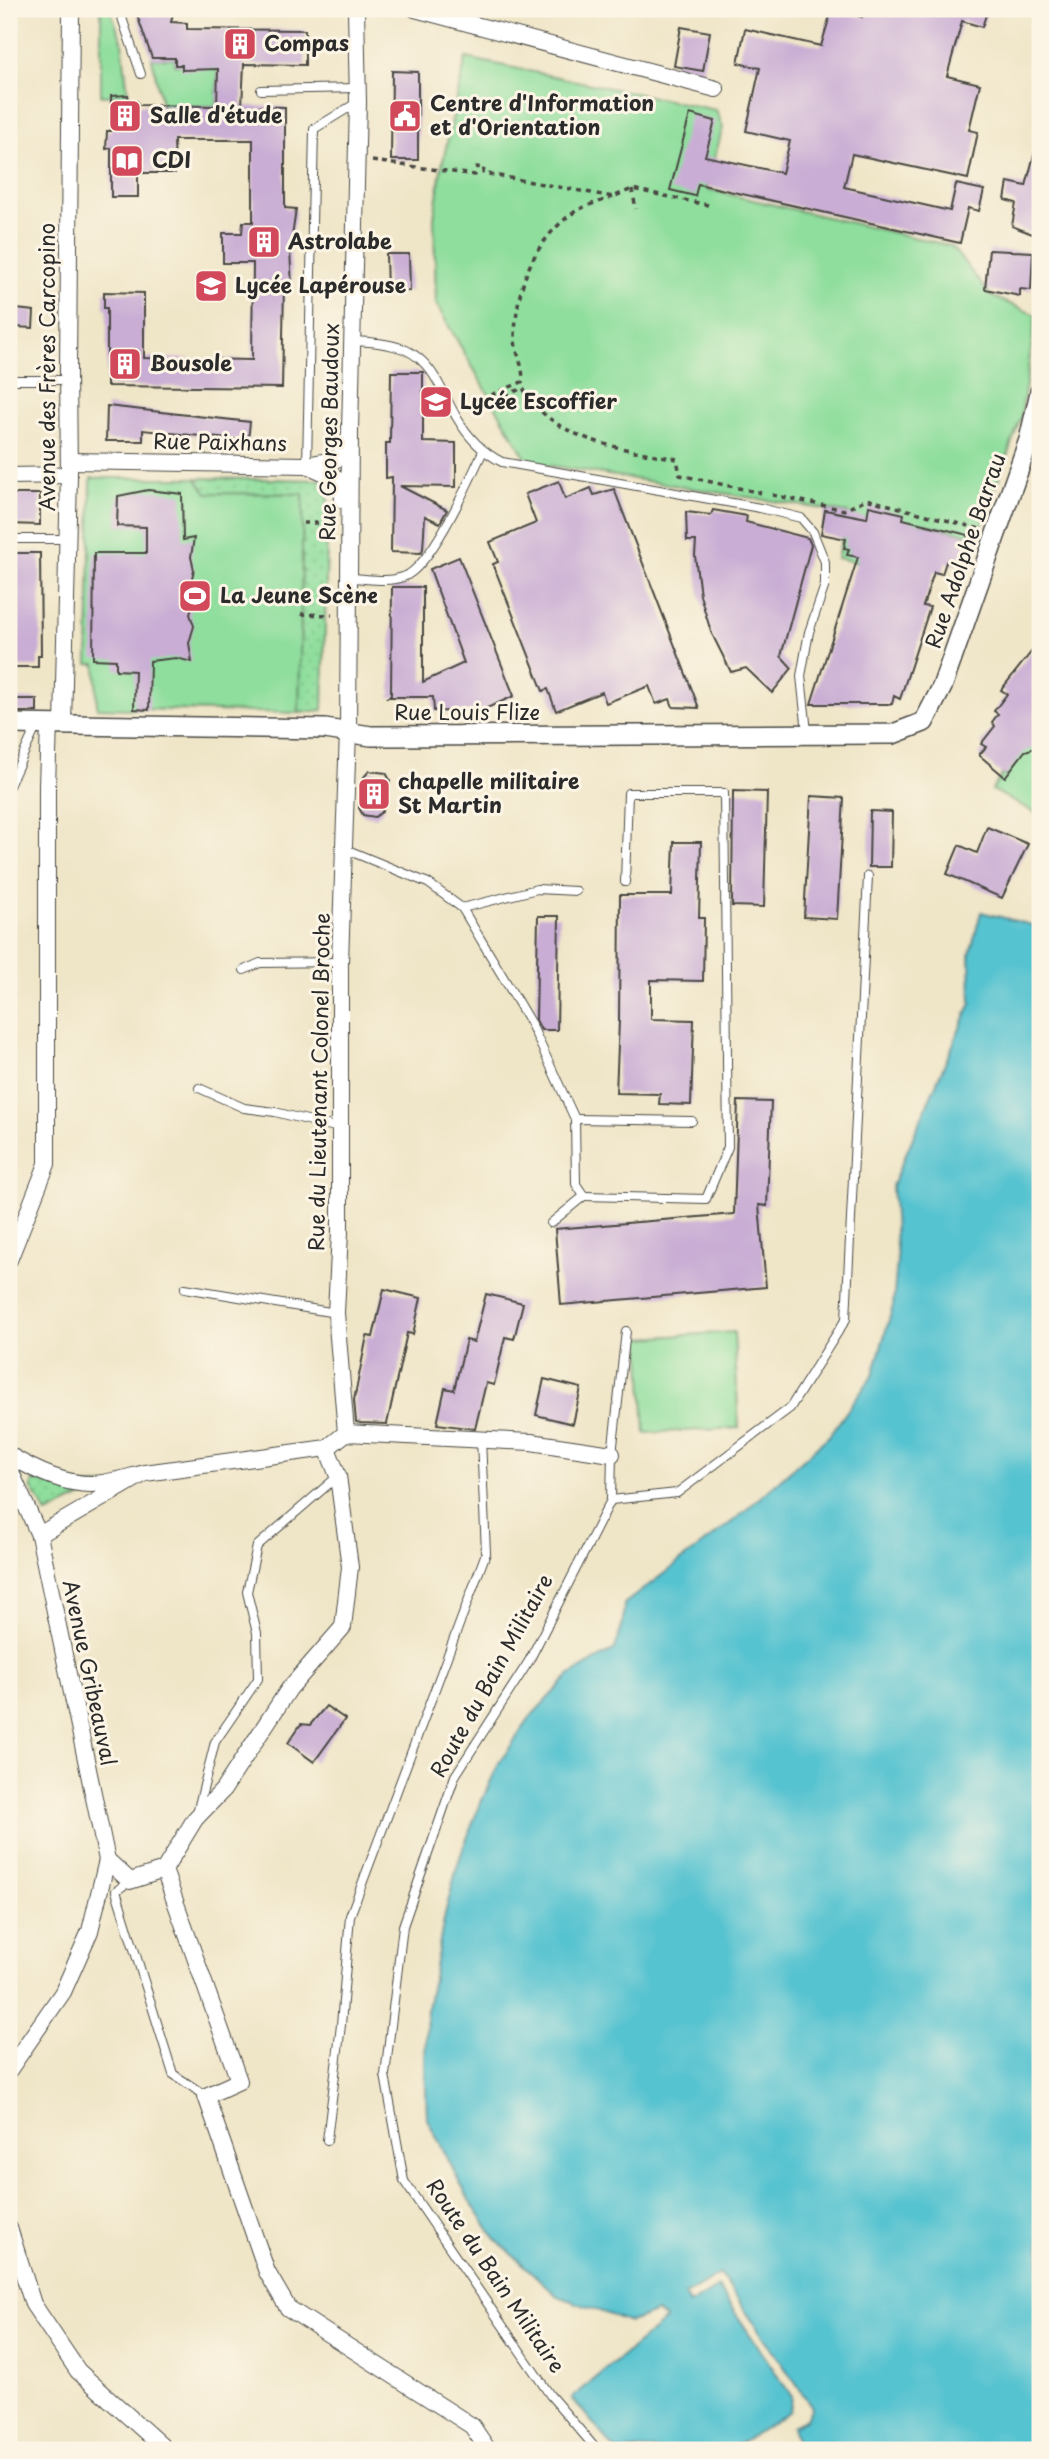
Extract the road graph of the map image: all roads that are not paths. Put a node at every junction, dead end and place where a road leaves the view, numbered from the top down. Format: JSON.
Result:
{"nodes":[{"id":1,"x":71,"y":9,"type":"edge"},
{"id":2,"x":119,"y":9,"type":"edge"},
{"id":3,"x":356,"y":9,"type":"edge"},
{"id":4,"x":415,"y":9,"type":"edge"},
{"id":5,"x":141,"y":74,"type":"dead end"},
{"id":6,"x":716,"y":89,"type":"dead end"},
{"id":7,"x":261,"y":90,"type":"dead end"},
{"id":8,"x":358,"y":95,"type":"junction"},
{"id":9,"x":353,"y":341,"type":"junction"},
{"id":10,"x":9,"y":380,"type":"edge"},
{"id":11,"x":68,"y":380,"type":"junction"},
{"id":12,"x":1040,"y":391,"type":"edge"},
{"id":13,"x":350,"y":431,"type":"junction"},
{"id":14,"x":484,"y":451,"type":"junction"},
{"id":15,"x":307,"y":465,"type":"junction"},
{"id":16,"x":69,"y":468,"type":"junction"},
{"id":17,"x":9,"y":476,"type":"edge"},
{"id":18,"x":9,"y":539,"type":"edge"},
{"id":19,"x":68,"y":539,"type":"junction"},
{"id":20,"x":349,"y":578,"type":"junction"},
{"id":21,"x":923,"y":722,"type":"joint"},
{"id":22,"x":9,"y":724,"type":"edge"},
{"id":23,"x":50,"y":725,"type":"junction"},
{"id":24,"x":325,"y":729,"type":"junction"},
{"id":25,"x":348,"y":731,"type":"junction"},
{"id":26,"x":807,"y":734,"type":"junction"},
{"id":27,"x":9,"y":786,"type":"edge"},
{"id":28,"x":345,"y":849,"type":"junction"},
{"id":29,"x":868,"y":876,"type":"dead end"},
{"id":30,"x":625,"y":882,"type":"dead end"},
{"id":31,"x":576,"y":891,"type":"dead end"},
{"id":32,"x":463,"y":908,"type":"junction"},
{"id":33,"x":340,"y":962,"type":"junction"},
{"id":34,"x":244,"y":970,"type":"dead end"},
{"id":35,"x":199,"y":1088,"type":"dead end"},
{"id":36,"x":575,"y":1119,"type":"junction"},
{"id":37,"x":692,"y":1121,"type":"dead end"},
{"id":38,"x":339,"y":1128,"type":"junction"},
{"id":39,"x":584,"y":1196,"type":"junction"},
{"id":40,"x":551,"y":1223,"type":"dead end"},
{"id":41,"x":9,"y":1260,"type":"edge"},
{"id":42,"x":185,"y":1288,"type":"dead end"},
{"id":43,"x":336,"y":1313,"type":"junction"},
{"id":44,"x":626,"y":1331,"type":"dead end"},
{"id":45,"x":346,"y":1433,"type":"junction"},
{"id":46,"x":481,"y":1440,"type":"junction"},
{"id":47,"x":327,"y":1448,"type":"junction"},
{"id":48,"x":612,"y":1454,"type":"junction"},
{"id":49,"x":9,"y":1455,"type":"edge"},
{"id":50,"x":9,"y":1468,"type":"edge"},
{"id":51,"x":145,"y":1473,"type":"junction"},
{"id":52,"x":338,"y":1476,"type":"junction"},
{"id":53,"x":611,"y":1500,"type":"junction"},
{"id":54,"x":39,"y":1535,"type":"junction"},
{"id":55,"x":195,"y":1819,"type":"junction"},
{"id":56,"x":107,"y":1860,"type":"junction"},
{"id":57,"x":164,"y":1870,"type":"junction"},
{"id":58,"x":130,"y":1881,"type":"junction"},
{"id":59,"x":9,"y":2070,"type":"edge"},
{"id":60,"x":206,"y":2096,"type":"junction"},
{"id":61,"x":327,"y":2140,"type":"dead end"},
{"id":62,"x":9,"y":2228,"type":"edge"},
{"id":63,"x":166,"y":2450,"type":"edge"},
{"id":64,"x":488,"y":2450,"type":"edge"},
{"id":65,"x":597,"y":2450,"type":"edge"}],
"edges":[{"from":1,"to":11,"type":"street","name":"Avenue des Frères Carcopino"},
{"from":2,"to":5,"type":"lane"},
{"from":3,"to":8,"type":"street","name":"Rue Georges Baudoux"},
{"from":4,"to":6,"type":"street"},
{"from":7,"to":8,"type":"lane"},
{"from":8,"to":9,"type":"street","name":"Rue Georges Baudoux"},
{"from":8,"to":15,"type":"lane"},
{"from":9,"to":13,"type":"street","name":"Rue Georges Baudoux"},
{"from":9,"to":14,"type":"lane"},
{"from":10,"to":11,"type":"lane"},
{"from":11,"to":16,"type":"street","name":"Avenue des Frères Carcopino"},
{"from":12,"to":21,"type":"street","name":"Rue Adolphe Barrau"},
{"from":13,"to":15,"type":"street","name":"Rue Paixhans"},
{"from":13,"to":20,"type":"street","name":"Rue Georges Baudoux"},
{"from":14,"to":20,"type":"lane"},
{"from":14,"to":26,"type":"lane"},
{"from":15,"to":16,"type":"street","name":"Rue Paixhans"},
{"from":15,"to":24,"type":"street","name":"Rue Georges Baudoux"},
{"from":16,"to":17,"type":"street","name":"Rue Paixhans"},
{"from":16,"to":19,"type":"street","name":"Avenue des Frères Carcopino"},
{"from":18,"to":19,"type":"lane"},
{"from":19,"to":23,"type":"street","name":"Avenue des Frères Carcopino"},
{"from":20,"to":25,"type":"street","name":"Rue Georges Baudoux"},
{"from":21,"to":26,"type":"street","name":"Rue Louis Flize"},
{"from":22,"to":23,"type":"street","name":"Rue Louis Flize"},
{"from":23,"to":24,"type":"street","name":"Rue Louis Flize"},
{"from":23,"to":27,"type":"lane"},
{"from":23,"to":41,"type":"street"},
{"from":24,"to":25,"type":"street","name":"Rue Louis Flize"},
{"from":25,"to":26,"type":"street","name":"Rue Louis Flize"},
{"from":25,"to":28,"type":"street","name":"Rue du Lieutenant Colonel Broche"},
{"from":28,"to":32,"type":"lane"},
{"from":28,"to":33,"type":"street","name":"Rue du Lieutenant Colonel Broche"},
{"from":29,"to":53,"type":"lane"},
{"from":30,"to":39,"type":"lane"},
{"from":31,"to":32,"type":"lane"},
{"from":32,"to":36,"type":"lane"},
{"from":33,"to":34,"type":"lane"},
{"from":33,"to":38,"type":"street","name":"Rue du Lieutenant Colonel Broche"},
{"from":35,"to":38,"type":"lane"},
{"from":36,"to":37,"type":"lane"},
{"from":36,"to":39,"type":"lane"},
{"from":38,"to":43,"type":"street","name":"Rue du Lieutenant Colonel Broche"},
{"from":39,"to":40,"type":"lane"},
{"from":42,"to":43,"type":"lane"},
{"from":43,"to":45,"type":"street","name":"Rue du Lieutenant Colonel Broche"},
{"from":44,"to":48,"type":"lane","name":"Route du Bain Militaire"},
{"from":45,"to":46,"type":"street"},
{"from":45,"to":47,"type":"street"},
{"from":46,"to":48,"type":"street"},
{"from":46,"to":61,"type":"lane"},
{"from":47,"to":51,"type":"street"},
{"from":47,"to":52,"type":"street"},
{"from":48,"to":53,"type":"lane","name":"Route du Bain Militaire"},
{"from":49,"to":51,"type":"street"},
{"from":50,"to":54,"type":"street","name":"Avenue Gribeauval"},
{"from":51,"to":54,"type":"street"},
{"from":52,"to":55,"type":"street"},
{"from":52,"to":55,"type":"lane"},
{"from":53,"to":65,"type":"lane","name":"Route du Bain Militaire"},
{"from":54,"to":56,"type":"street","name":"Avenue Gribeauval"},
{"from":55,"to":57,"type":"street"},
{"from":56,"to":58,"type":"street"},
{"from":56,"to":59,"type":"street"},
{"from":57,"to":58,"type":"street"},
{"from":57,"to":60,"type":"street"},
{"from":58,"to":60,"type":"lane"},
{"from":60,"to":64,"type":"street"},
{"from":62,"to":63,"type":"street"}]}
